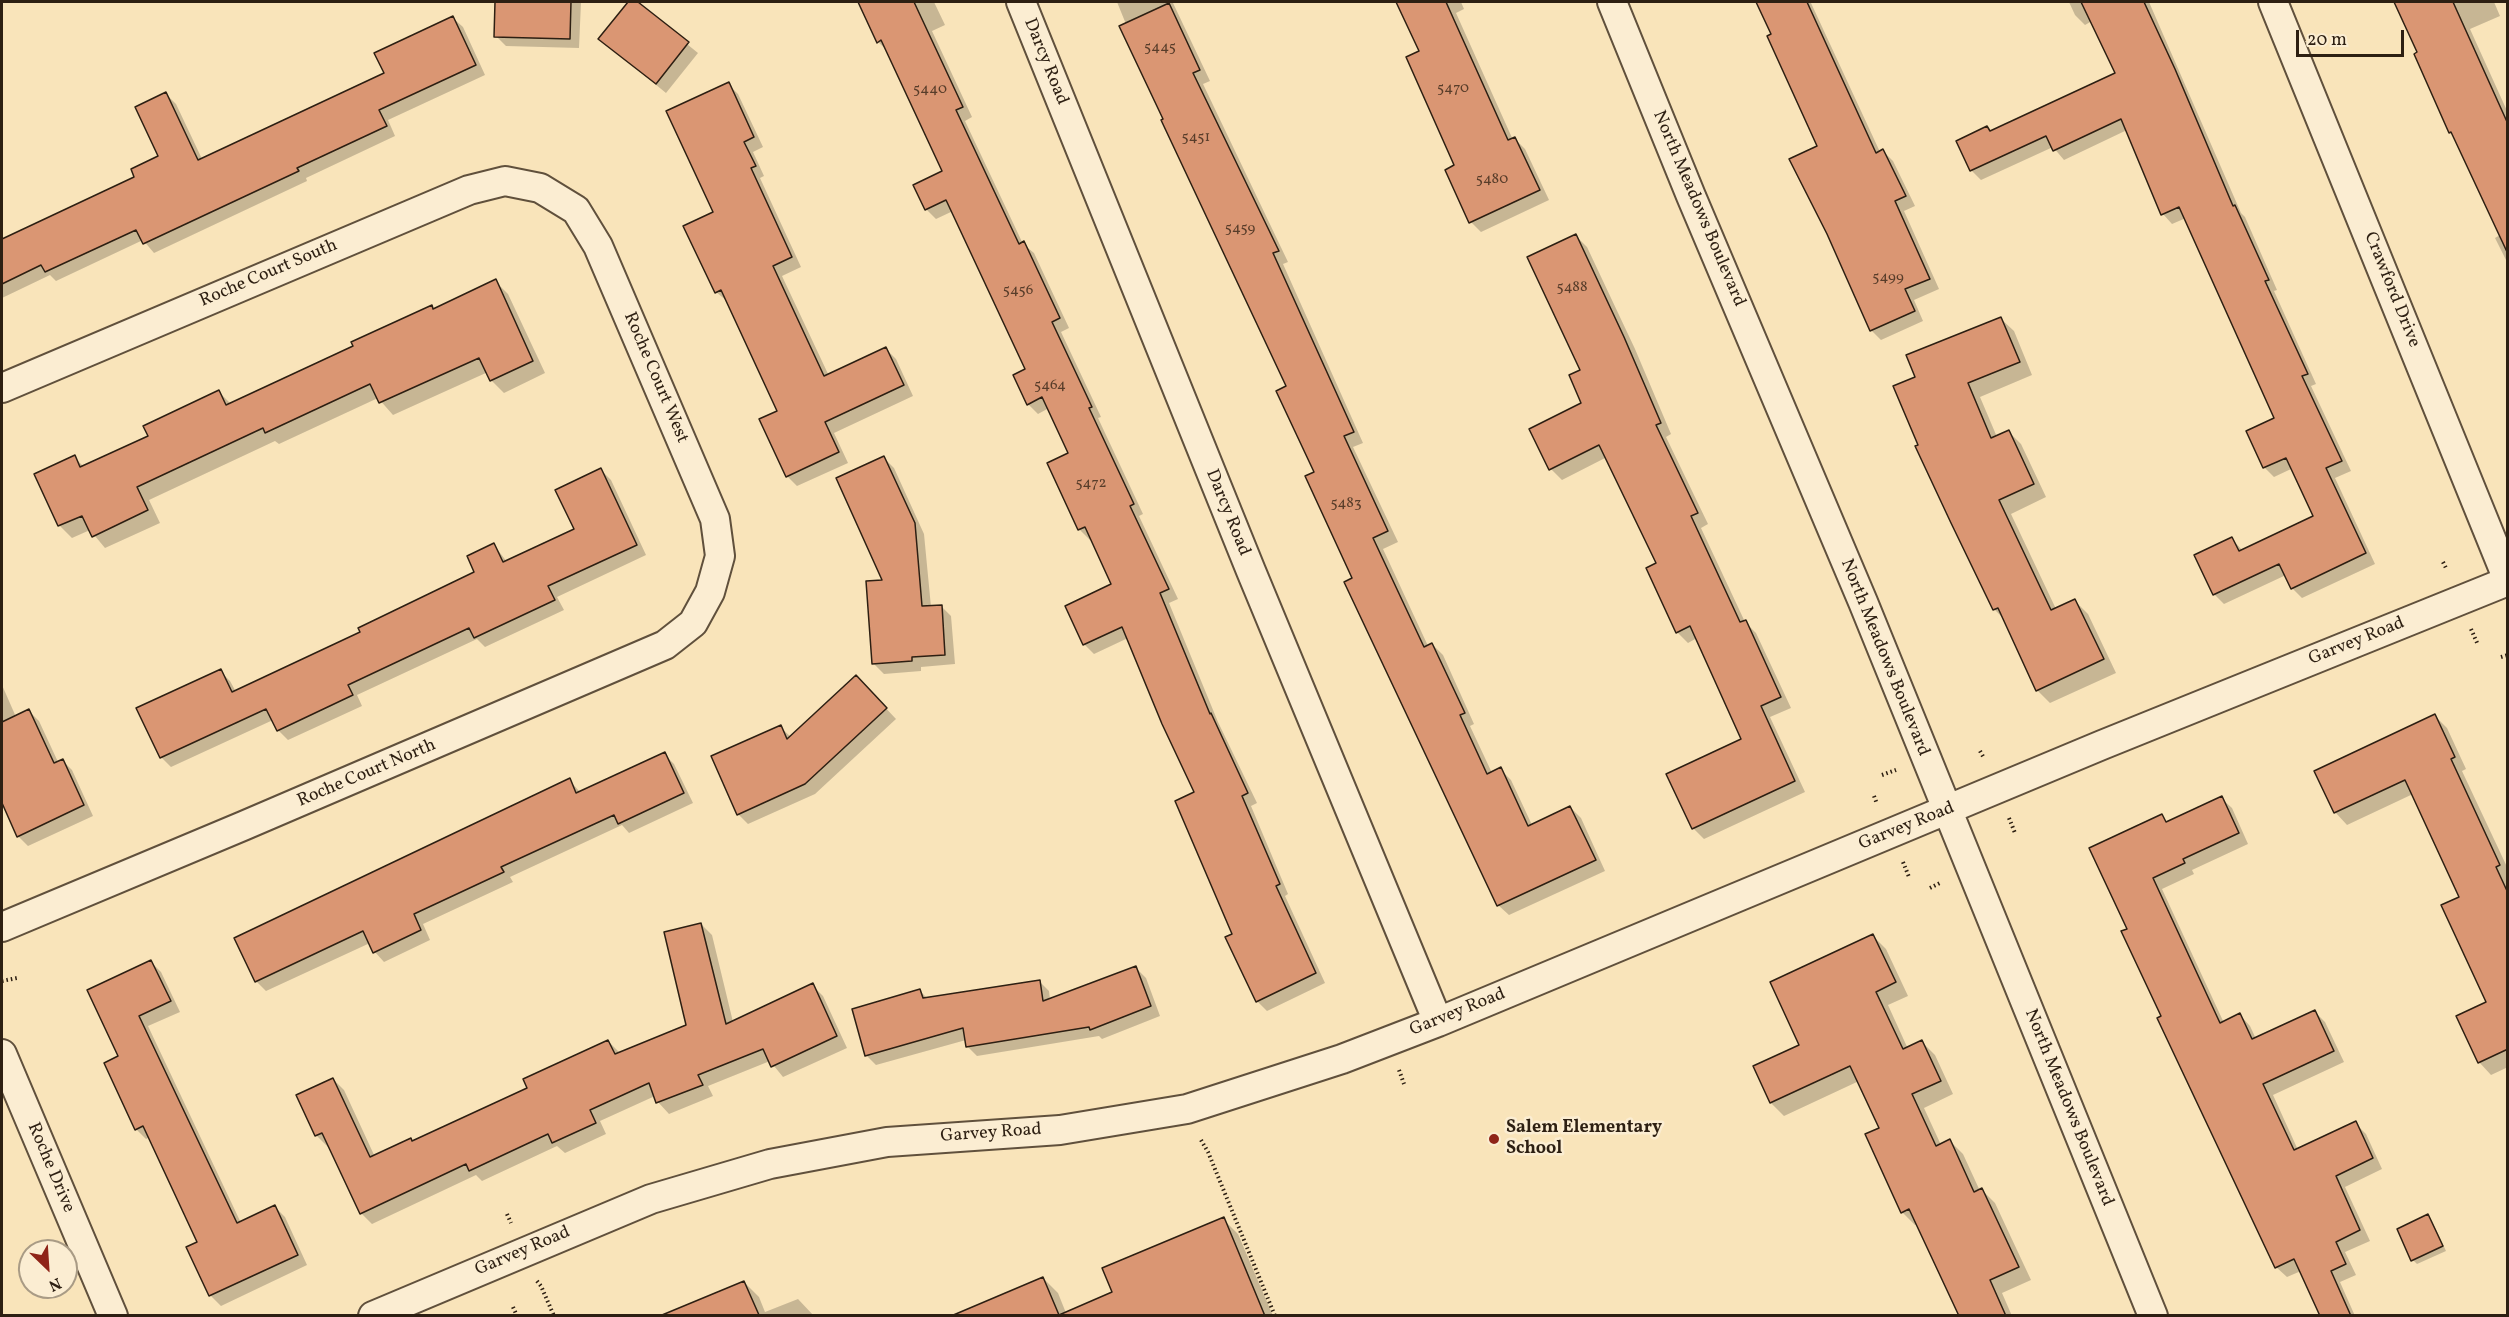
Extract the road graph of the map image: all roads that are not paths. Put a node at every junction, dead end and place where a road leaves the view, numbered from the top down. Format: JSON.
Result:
{"nodes":[{"id":1,"x":1021,"y":2,"type":"edge"},
{"id":2,"x":1612,"y":2,"type":"edge"},
{"id":3,"x":2273,"y":2,"type":"edge"},
{"id":4,"x":540,"y":188,"type":"joint"},
{"id":5,"x":2,"y":388,"type":"edge"},
{"id":6,"x":2508,"y":581,"type":"edge"},
{"id":7,"x":710,"y":592,"type":"joint"},
{"id":8,"x":1946,"y":811,"type":"junction"},
{"id":9,"x":2,"y":927,"type":"edge"},
{"id":10,"x":1438,"y":1022,"type":"junction"},
{"id":11,"x":2,"y":1054,"type":"edge"},
{"id":12,"x":113,"y":1316,"type":"edge"},
{"id":13,"x":373,"y":1316,"type":"edge"},
{"id":14,"x":2153,"y":1316,"type":"edge"}],
"edges":[{"from":1,"to":10,"type":"street","name":"Darcy Road"},
{"from":2,"to":8,"type":"street","name":"North Meadows Boulevard"},
{"from":3,"to":6,"type":"street","name":"Crawford Drive"},
{"from":4,"to":5,"type":"street","name":"Roche Court South"},
{"from":4,"to":7,"type":"street","name":"Roche Court West"},
{"from":6,"to":8,"type":"street","name":"Garvey Road"},
{"from":7,"to":9,"type":"street","name":"Roche Court North"},
{"from":8,"to":10,"type":"street","name":"Garvey Road"},
{"from":8,"to":14,"type":"street","name":"North Meadows Boulevard"},
{"from":10,"to":13,"type":"street","name":"Garvey Road"},
{"from":11,"to":12,"type":"street","name":"Roche Drive"}]}
